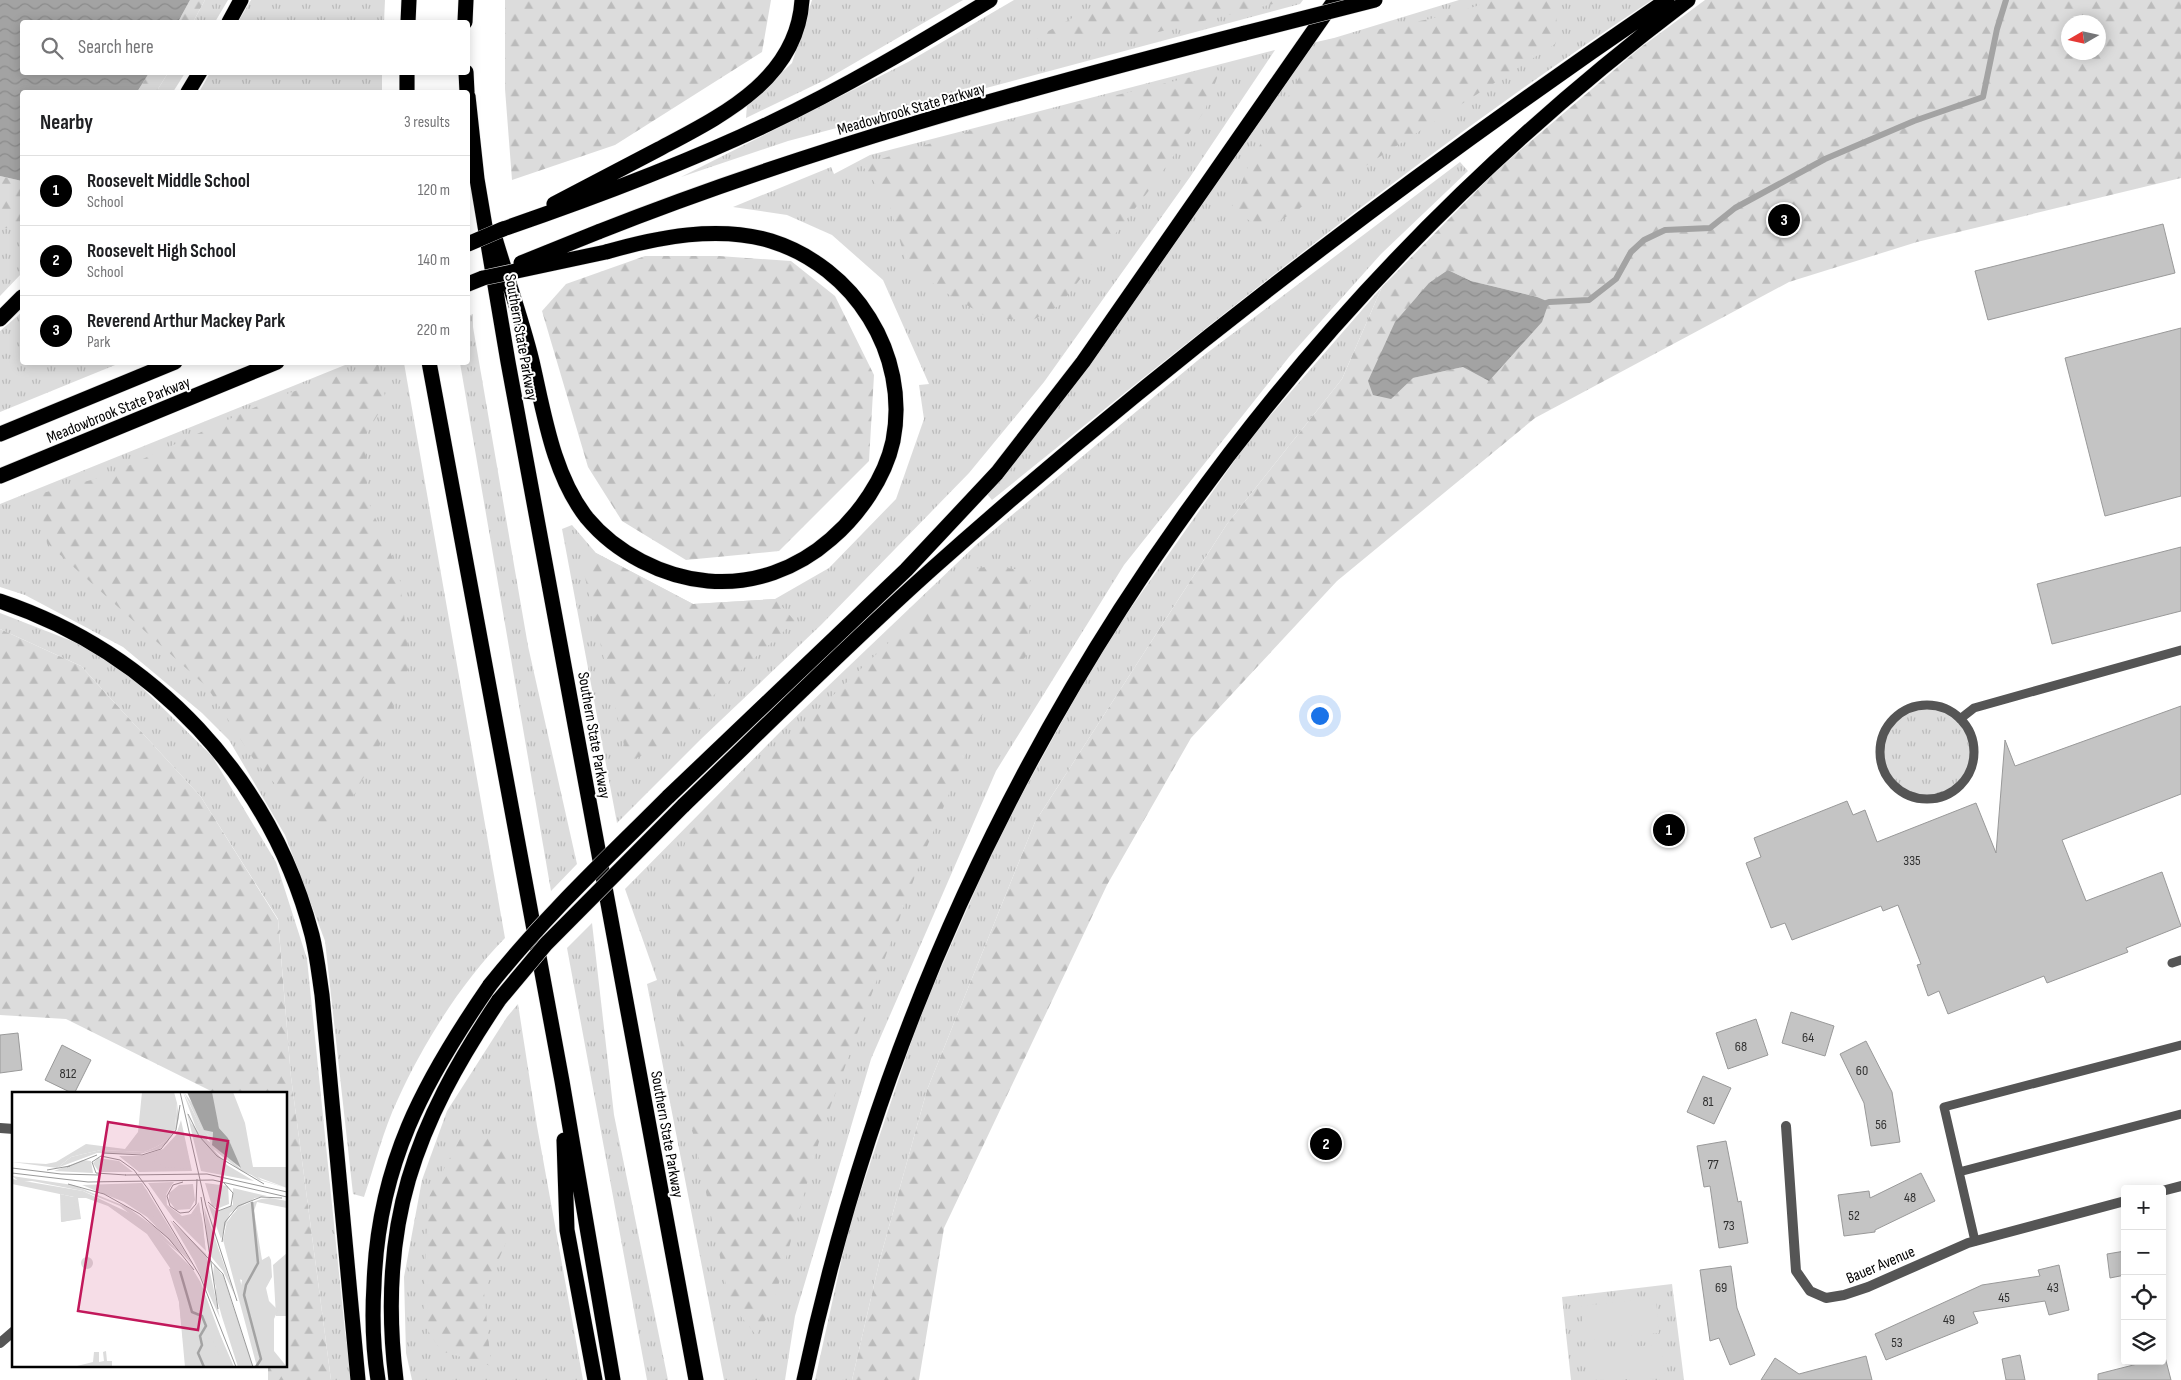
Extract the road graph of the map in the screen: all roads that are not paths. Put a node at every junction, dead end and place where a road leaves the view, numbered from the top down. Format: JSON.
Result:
{"nodes":[{"id":1,"x":242,"y":0,"type":"edge"},
{"id":2,"x":409,"y":0,"type":"edge"},
{"id":3,"x":466,"y":0,"type":"edge"},
{"id":4,"x":802,"y":0,"type":"edge"},
{"id":5,"x":990,"y":0,"type":"edge"},
{"id":6,"x":1335,"y":0,"type":"edge"},
{"id":7,"x":1374,"y":0,"type":"edge"},
{"id":8,"x":1667,"y":0,"type":"edge"},
{"id":9,"x":1688,"y":0,"type":"edge"},
{"id":10,"x":230,"y":20,"type":"edge"},
{"id":11,"x":408,"y":20,"type":"edge"},
{"id":12,"x":466,"y":20,"type":"edge"},
{"id":13,"x":198,"y":75,"type":"edge"},
{"id":14,"x":407,"y":75,"type":"edge"},
{"id":15,"x":466,"y":75,"type":"edge"},
{"id":16,"x":189,"y":90,"type":"edge"},
{"id":17,"x":408,"y":90,"type":"edge"},
{"id":18,"x":467,"y":90,"type":"edge"},
{"id":19,"x":470,"y":120,"type":"edge"},
{"id":20,"x":477,"y":179,"type":"junction"},
{"id":21,"x":503,"y":230,"type":"junction"},
{"id":22,"x":470,"y":243,"type":"edge"},
{"id":23,"x":483,"y":278,"type":"junction"},
{"id":24,"x":470,"y":283,"type":"edge"},
{"id":25,"x":20,"y":300,"type":"edge"},
{"id":26,"x":0,"y":319,"type":"edge"},
{"id":27,"x":168,"y":365,"type":"edge"},
{"id":28,"x":271,"y":365,"type":"edge"},
{"id":29,"x":430,"y":365,"type":"edge"},
{"id":30,"x":0,"y":434,"type":"edge"},
{"id":31,"x":0,"y":476,"type":"edge"},
{"id":32,"x":0,"y":601,"type":"edge"},
{"id":33,"x":2181,"y":650,"type":"edge"},
{"id":34,"x":1960,"y":719,"type":"junction"},
{"id":35,"x":2181,"y":1045,"type":"edge"},
{"id":36,"x":562,"y":1081,"type":"junction"},
{"id":37,"x":2181,"y":1114,"type":"edge"},
{"id":38,"x":1786,"y":1126,"type":"dead end"},
{"id":39,"x":1959,"y":1172,"type":"junction"},
{"id":40,"x":2181,"y":1186,"type":"edge"},
{"id":41,"x":2166,"y":1190,"type":"edge"},
{"id":42,"x":2121,"y":1202,"type":"edge"},
{"id":43,"x":1975,"y":1241,"type":"junction"},
{"id":44,"x":12,"y":1333,"type":"edge"},
{"id":45,"x":0,"y":1343,"type":"edge"},
{"id":46,"x":358,"y":1380,"type":"edge"},
{"id":47,"x":378,"y":1380,"type":"edge"},
{"id":48,"x":396,"y":1380,"type":"edge"},
{"id":49,"x":594,"y":1380,"type":"edge"},
{"id":50,"x":613,"y":1380,"type":"edge"},
{"id":51,"x":696,"y":1380,"type":"edge"},
{"id":52,"x":804,"y":1380,"type":"edge"}],
"edges":[{"from":1,"to":10,"type":"highway"},
{"from":2,"to":11,"type":"highway"},
{"from":3,"to":12,"type":"highway"},
{"from":4,"to":21,"type":"highway"},
{"from":5,"to":21,"type":"highway"},
{"from":6,"to":47,"type":"highway","bridge":true},
{"from":7,"to":23,"type":"highway","name":"Meadowbrook State Parkway","bridge":true},
{"from":8,"to":48,"type":"highway","bridge":true},
{"from":9,"to":52,"type":"highway"},
{"from":13,"to":16,"type":"highway"},
{"from":14,"to":17,"type":"highway"},
{"from":15,"to":18,"type":"highway","name":"Southern State Parkway"},
{"from":19,"to":20,"type":"highway","name":"Southern State Parkway"},
{"from":20,"to":23,"type":"highway","bridge":true},
{"from":20,"to":51,"type":"highway","name":"Southern State Parkway"},
{"from":21,"to":22,"type":"highway","bridge":true},
{"from":23,"to":24,"type":"highway","name":"Meadowbrook State Parkway"},
{"from":25,"to":26,"type":"highway"},
{"from":27,"to":30,"type":"highway","name":"Meadowbrook State Parkway"},
{"from":28,"to":31,"type":"highway","name":"Meadowbrook State Parkway"},
{"from":29,"to":36,"type":"highway"},
{"from":32,"to":46,"type":"highway"},
{"from":33,"to":34,"type":"lane"},
{"from":34,"to":34,"type":"lane"},
{"from":35,"to":39,"type":"lane"},
{"from":36,"to":49,"type":"highway"},
{"from":36,"to":50,"type":"highway"},
{"from":37,"to":39,"type":"lane"},
{"from":38,"to":43,"type":"street","name":"Bauer Avenue"},
{"from":39,"to":43,"type":"lane"},
{"from":40,"to":41,"type":"street"},
{"from":42,"to":43,"type":"street","name":"Bauer Avenue"},
{"from":44,"to":45,"type":"street"}]}
